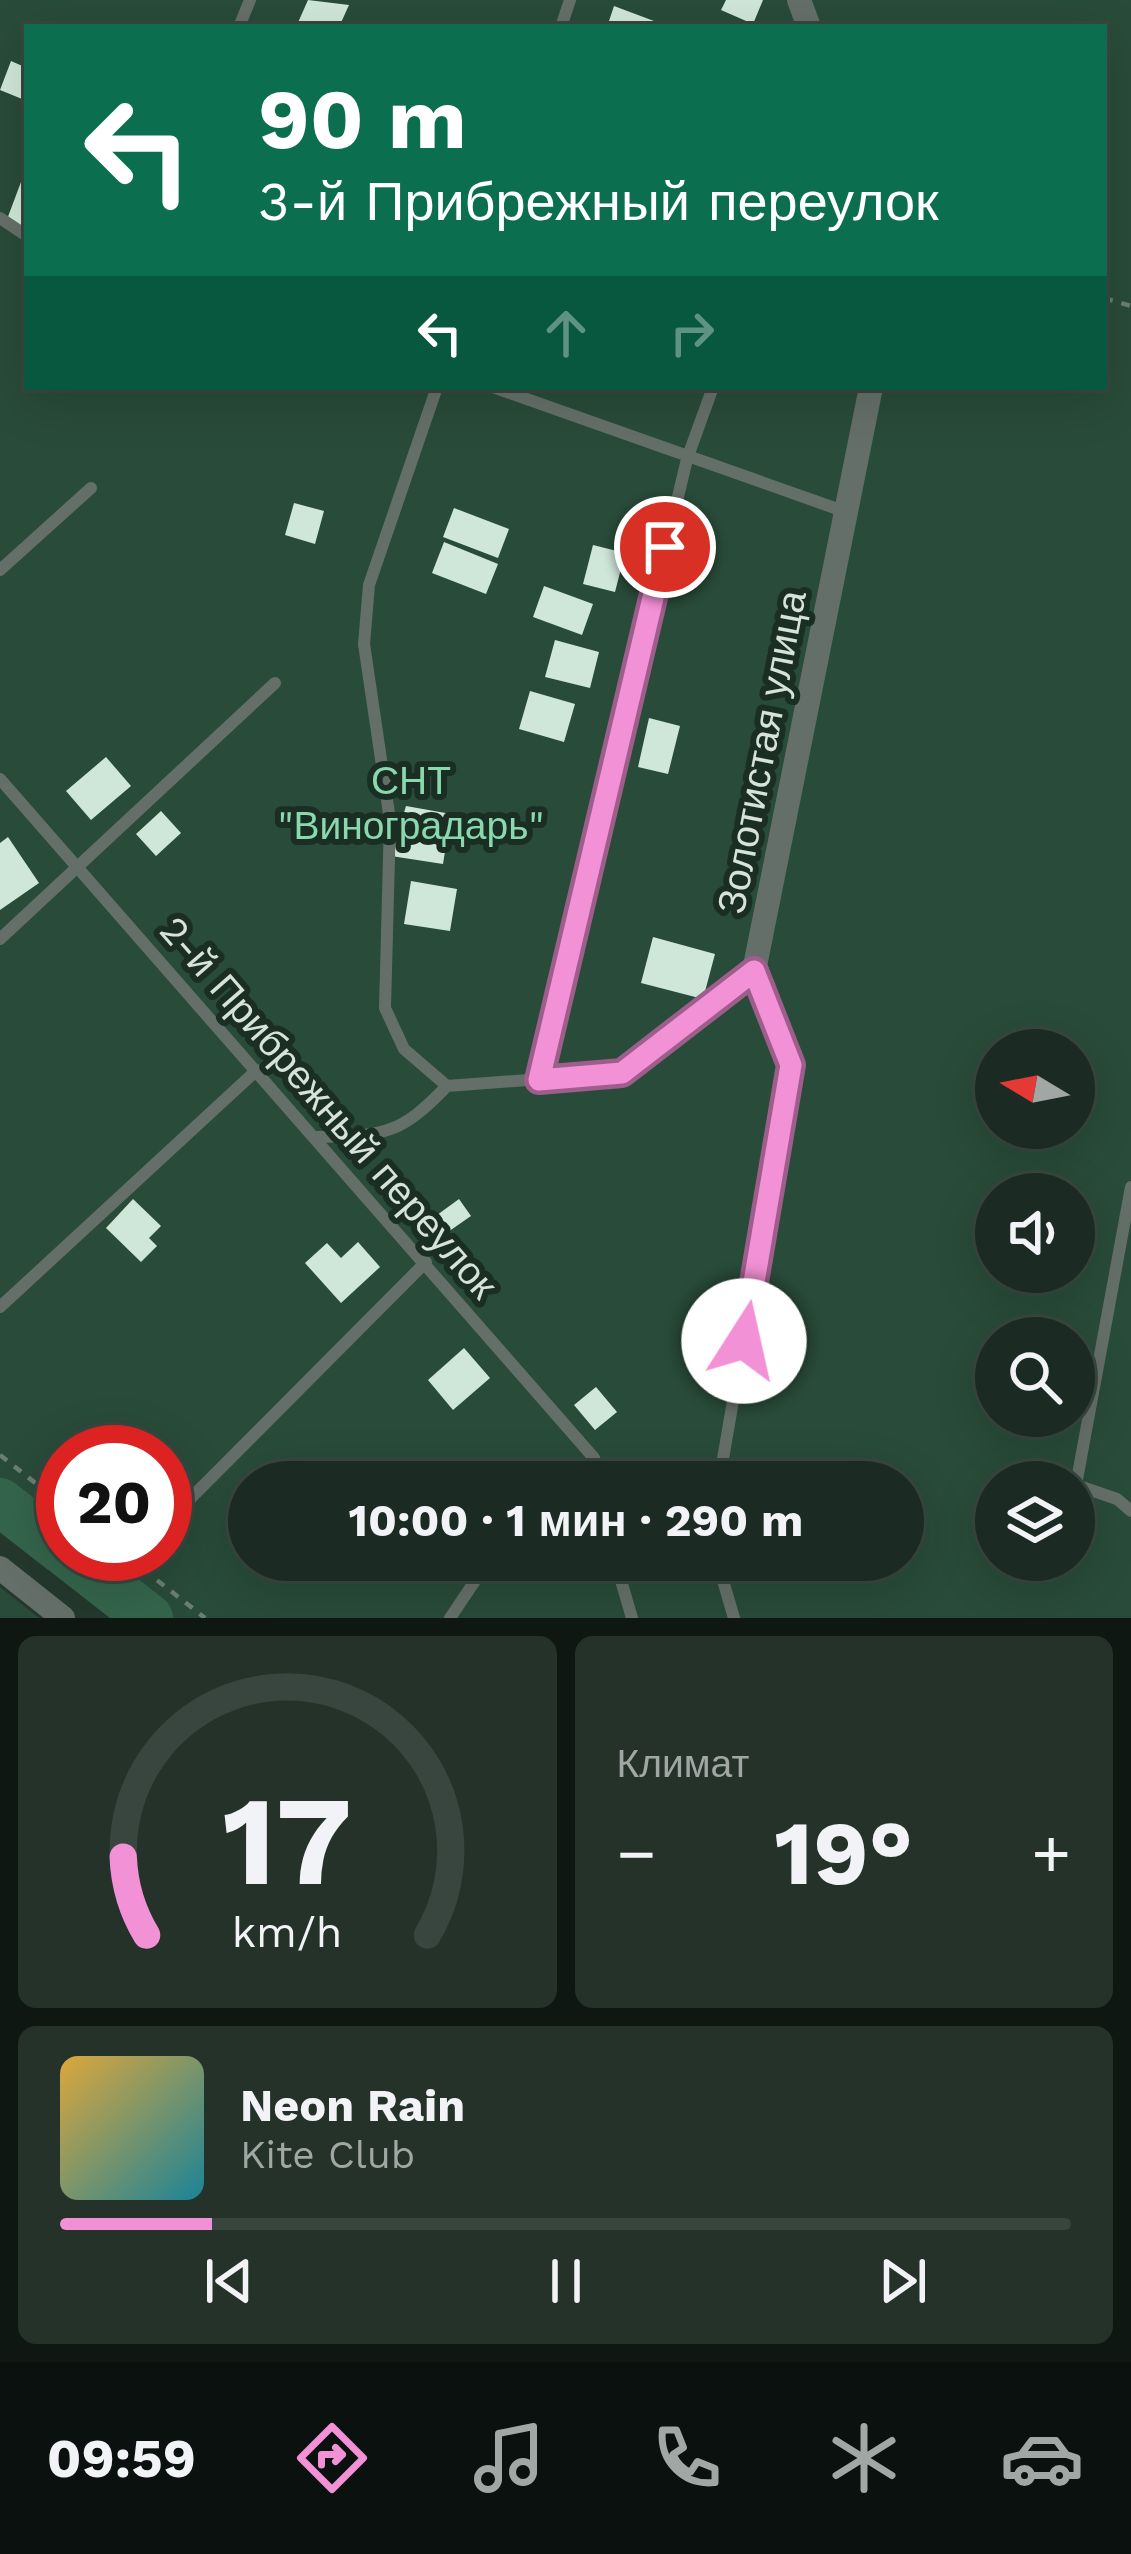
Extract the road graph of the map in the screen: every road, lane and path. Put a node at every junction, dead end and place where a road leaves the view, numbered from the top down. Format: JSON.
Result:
{"nodes":[{"id":1,"x":436,"y":390,"type":"edge"},
{"id":2,"x":501,"y":390,"type":"edge"},
{"id":3,"x":712,"y":390,"type":"edge"},
{"id":4,"x":870,"y":390,"type":"edge"},
{"id":5,"x":686,"y":458,"type":"junction"},
{"id":6,"x":91,"y":488,"type":"dead end"},
{"id":7,"x":846,"y":512,"type":"junction"},
{"id":8,"x":0,"y":570,"type":"edge"},
{"id":9,"x":275,"y":683,"type":"dead end"},
{"id":10,"x":0,"y":779,"type":"edge"},
{"id":11,"x":78,"y":866,"type":"junction"},
{"id":12,"x":0,"y":938,"type":"edge"},
{"id":13,"x":754,"y":971,"type":"junction"},
{"id":14,"x":773,"y":1013,"type":"joint"},
{"id":15,"x":257,"y":1070,"type":"junction"},
{"id":16,"x":539,"y":1080,"type":"junction"},
{"id":17,"x":447,"y":1086,"type":"junction"},
{"id":18,"x":318,"y":1137,"type":"junction"},
{"id":19,"x":1131,"y":1187,"type":"edge"},
{"id":20,"x":426,"y":1262,"type":"junction"},
{"id":21,"x":0,"y":1307,"type":"edge"},
{"id":22,"x":0,"y":1455,"type":"edge"},
{"id":23,"x":594,"y":1459,"type":"edge"},
{"id":24,"x":723,"y":1461,"type":"edge"},
{"id":25,"x":1080,"y":1461,"type":"edge"},
{"id":26,"x":36,"y":1484,"type":"edge"},
{"id":27,"x":1095,"y":1492,"type":"edge"},
{"id":28,"x":192,"y":1497,"type":"edge"},
{"id":29,"x":1131,"y":1510,"type":"edge"},
{"id":30,"x":0,"y":1568,"type":"edge"},
{"id":31,"x":161,"y":1581,"type":"edge"},
{"id":32,"x":475,"y":1581,"type":"edge"},
{"id":33,"x":621,"y":1581,"type":"edge"},
{"id":34,"x":723,"y":1581,"type":"edge"},
{"id":35,"x":63,"y":1618,"type":"edge"},
{"id":36,"x":205,"y":1618,"type":"edge"},
{"id":37,"x":450,"y":1618,"type":"edge"},
{"id":38,"x":632,"y":1618,"type":"edge"},
{"id":39,"x":734,"y":1618,"type":"edge"}],
"edges":[{"from":1,"to":17,"type":"lane"},
{"from":2,"to":5,"type":"lane"},
{"from":3,"to":5,"type":"lane"},
{"from":4,"to":7,"type":"street","name":"Золотистая улица"},
{"from":5,"to":7,"type":"lane"},
{"from":5,"to":16,"type":"lane"},
{"from":6,"to":8,"type":"lane"},
{"from":7,"to":13,"type":"street","name":"Золотистая улица"},
{"from":9,"to":11,"type":"lane"},
{"from":10,"to":11,"type":"lane","name":"2-й Прибрежный переулок"},
{"from":11,"to":12,"type":"lane"},
{"from":11,"to":15,"type":"lane","name":"2-й Прибрежный переулок"},
{"from":13,"to":14,"type":"street","name":"Золотистая улица"},
{"from":13,"to":16,"type":"lane"},
{"from":14,"to":24,"type":"lane","name":"Золотистая улица"},
{"from":15,"to":18,"type":"lane","name":"2-й Прибрежный переулок"},
{"from":15,"to":21,"type":"lane"},
{"from":16,"to":17,"type":"lane"},
{"from":17,"to":18,"type":"lane"},
{"from":18,"to":20,"type":"lane","name":"2-й Прибрежный переулок"},
{"from":19,"to":25,"type":"lane"},
{"from":20,"to":23,"type":"lane","name":"2-й Прибрежный переулок"},
{"from":20,"to":28,"type":"lane"},
{"from":22,"to":26,"type":"path"},
{"from":27,"to":29,"type":"lane"},
{"from":30,"to":35,"type":"street"},
{"from":31,"to":36,"type":"path"},
{"from":32,"to":37,"type":"lane"},
{"from":33,"to":38,"type":"lane"},
{"from":34,"to":39,"type":"lane"}]}
